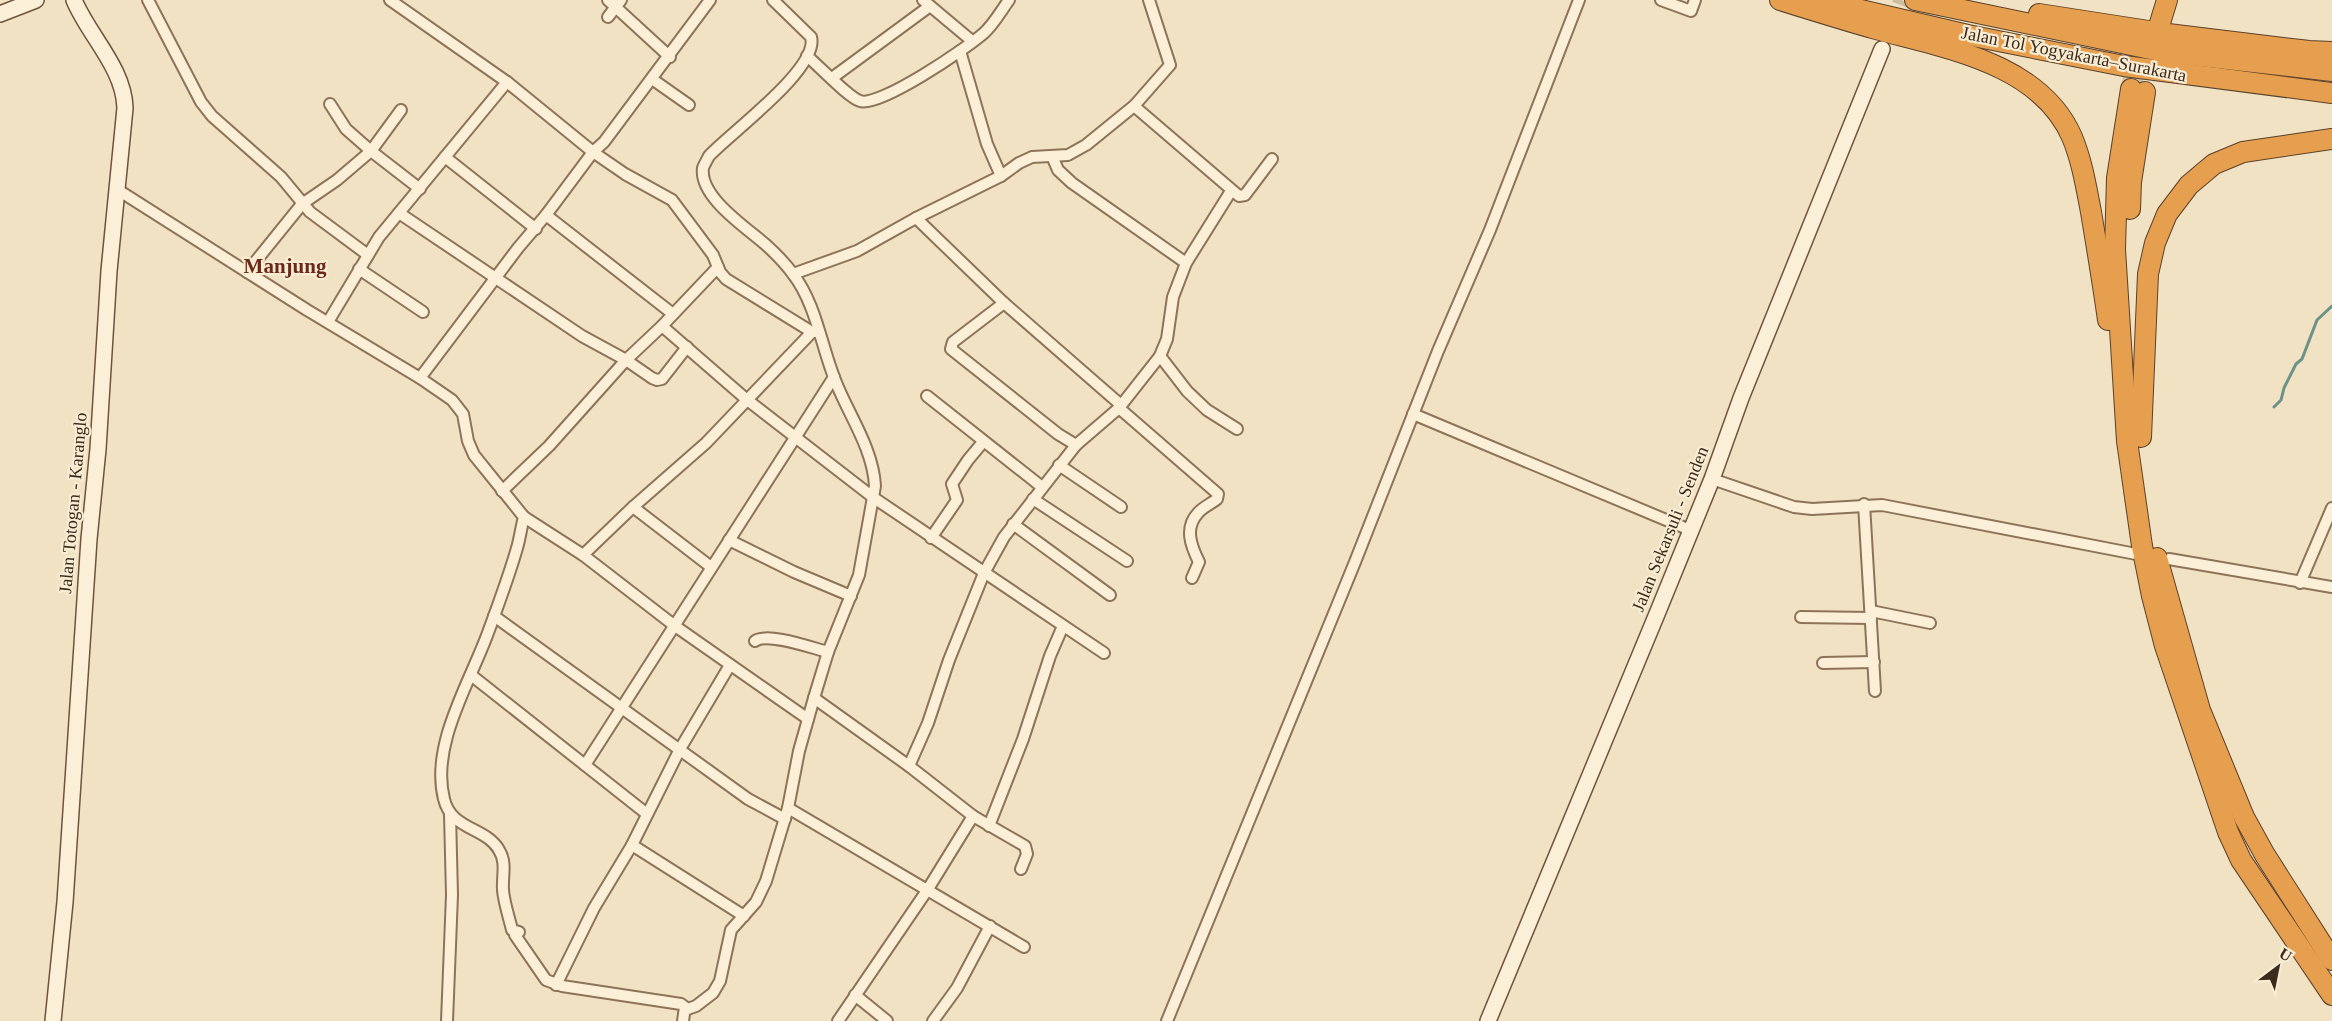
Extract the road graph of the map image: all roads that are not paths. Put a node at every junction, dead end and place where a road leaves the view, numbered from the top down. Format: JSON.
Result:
{"nodes":[{"id":1,"x":36,"y":0,"type":"edge"},
{"id":2,"x":74,"y":0,"type":"edge"},
{"id":3,"x":148,"y":0,"type":"edge"},
{"id":4,"x":710,"y":0,"type":"edge"},
{"id":5,"x":773,"y":0,"type":"edge"},
{"id":6,"x":1009,"y":0,"type":"edge"},
{"id":7,"x":1149,"y":0,"type":"edge"},
{"id":8,"x":1579,"y":0,"type":"edge"},
{"id":9,"x":1661,"y":0,"type":"edge"},
{"id":10,"x":1695,"y":0,"type":"edge"},
{"id":11,"x":1780,"y":0,"type":"edge"},
{"id":12,"x":1818,"y":0,"type":"edge"},
{"id":13,"x":1915,"y":0,"type":"edge"},
{"id":14,"x":1944,"y":0,"type":"edge"},
{"id":15,"x":2153,"y":0,"type":"edge"},
{"id":16,"x":2167,"y":0,"type":"edge"},
{"id":17,"x":394,"y":1,"type":"edge"},
{"id":18,"x":926,"y":3,"type":"edge"},
{"id":19,"x":613,"y":6,"type":"edge"},
{"id":20,"x":0,"y":14,"type":"edge"},
{"id":21,"x":972,"y":41,"type":"junction"},
{"id":22,"x":1882,"y":49,"type":"dead end"},
{"id":23,"x":960,"y":51,"type":"junction"},
{"id":24,"x":2332,"y":52,"type":"edge"},
{"id":25,"x":807,"y":56,"type":"junction"},
{"id":26,"x":670,"y":57,"type":"junction"},
{"id":27,"x":2332,"y":71,"type":"edge"},
{"id":28,"x":832,"y":78,"type":"junction"},
{"id":29,"x":652,"y":79,"type":"junction"},
{"id":30,"x":507,"y":82,"type":"junction"},
{"id":31,"x":2138,"y":91,"type":"tunnel mouth"},
{"id":32,"x":2332,"y":93,"type":"edge"},
{"id":33,"x":330,"y":104,"type":"dead end"},
{"id":34,"x":689,"y":105,"type":"dead end"},
{"id":35,"x":1134,"y":106,"type":"junction"},
{"id":36,"x":401,"y":110,"type":"dead end"},
{"id":37,"x":2332,"y":139,"type":"edge"},
{"id":38,"x":371,"y":151,"type":"junction"},
{"id":39,"x":593,"y":152,"type":"junction"},
{"id":40,"x":1052,"y":156,"type":"junction"},
{"id":41,"x":445,"y":157,"type":"junction"},
{"id":42,"x":1272,"y":159,"type":"dead end"},
{"id":43,"x":1000,"y":176,"type":"junction"},
{"id":44,"x":420,"y":189,"type":"junction"},
{"id":45,"x":118,"y":190,"type":"junction"},
{"id":46,"x":1231,"y":191,"type":"junction"},
{"id":47,"x":302,"y":204,"type":"junction"},
{"id":48,"x":399,"y":213,"type":"junction"},
{"id":49,"x":546,"y":215,"type":"junction"},
{"id":50,"x":916,"y":218,"type":"junction"},
{"id":51,"x":536,"y":229,"type":"junction"},
{"id":52,"x":368,"y":255,"type":"junction"},
{"id":53,"x":1186,"y":263,"type":"junction"},
{"id":54,"x":718,"y":267,"type":"junction"},
{"id":55,"x":359,"y":269,"type":"junction"},
{"id":56,"x":247,"y":272,"type":"junction"},
{"id":57,"x":793,"y":274,"type":"junction"},
{"id":58,"x":496,"y":280,"type":"junction"},
{"id":59,"x":1004,"y":303,"type":"junction"},
{"id":60,"x":423,"y":312,"type":"dead end"},
{"id":61,"x":673,"y":314,"type":"junction"},
{"id":62,"x":328,"y":322,"type":"junction"},
{"id":63,"x":662,"y":326,"type":"junction"},
{"id":64,"x":815,"y":332,"type":"junction"},
{"id":65,"x":687,"y":347,"type":"junction"},
{"id":66,"x":1160,"y":356,"type":"junction"},
{"id":67,"x":626,"y":360,"type":"junction"},
{"id":68,"x":834,"y":377,"type":"junction"},
{"id":69,"x":420,"y":378,"type":"junction"},
{"id":70,"x":927,"y":396,"type":"dead end"},
{"id":71,"x":746,"y":399,"type":"junction"},
{"id":72,"x":1120,"y":406,"type":"junction"},
{"id":73,"x":1413,"y":414,"type":"junction"},
{"id":74,"x":1237,"y":429,"type":"dead end"},
{"id":75,"x":794,"y":437,"type":"junction"},
{"id":76,"x":2134,"y":439,"type":"junction"},
{"id":77,"x":984,"y":442,"type":"junction"},
{"id":78,"x":1076,"y":446,"type":"junction"},
{"id":79,"x":1059,"y":465,"type":"junction"},
{"id":80,"x":1712,"y":479,"type":"junction"},
{"id":81,"x":1042,"y":487,"type":"junction"},
{"id":82,"x":502,"y":491,"type":"junction"},
{"id":83,"x":873,"y":498,"type":"junction"},
{"id":84,"x":1033,"y":499,"type":"junction"},
{"id":85,"x":1864,"y":504,"type":"junction"},
{"id":86,"x":633,"y":507,"type":"junction"},
{"id":87,"x":1121,"y":507,"type":"dead end"},
{"id":88,"x":2332,"y":508,"type":"edge"},
{"id":89,"x":524,"y":517,"type":"junction"},
{"id":90,"x":1013,"y":524,"type":"junction"},
{"id":91,"x":1690,"y":530,"type":"junction"},
{"id":92,"x":931,"y":538,"type":"junction"},
{"id":93,"x":729,"y":540,"type":"junction"},
{"id":94,"x":2136,"y":554,"type":"dead end"},
{"id":95,"x":583,"y":555,"type":"junction"},
{"id":96,"x":2169,"y":559,"type":"dead end"},
{"id":97,"x":1127,"y":561,"type":"dead end"},
{"id":98,"x":711,"y":567,"type":"junction"},
{"id":99,"x":984,"y":573,"type":"junction"},
{"id":100,"x":1192,"y":578,"type":"dead end"},
{"id":101,"x":2300,"y":583,"type":"junction"},
{"id":102,"x":2332,"y":587,"type":"edge"},
{"id":103,"x":1110,"y":595,"type":"dead end"},
{"id":104,"x":851,"y":596,"type":"junction"},
{"id":105,"x":1871,"y":614,"type":"junction"},
{"id":106,"x":494,"y":616,"type":"junction"},
{"id":107,"x":1801,"y":617,"type":"dead end"},
{"id":108,"x":1930,"y":623,"type":"dead end"},
{"id":109,"x":675,"y":626,"type":"junction"},
{"id":110,"x":1063,"y":626,"type":"junction"},
{"id":111,"x":755,"y":641,"type":"dead end"},
{"id":112,"x":828,"y":652,"type":"junction"},
{"id":113,"x":1104,"y":653,"type":"dead end"},
{"id":114,"x":1874,"y":662,"type":"junction"},
{"id":115,"x":1822,"y":663,"type":"dead end"},
{"id":116,"x":730,"y":665,"type":"junction"},
{"id":117,"x":471,"y":675,"type":"junction"},
{"id":118,"x":1875,"y":691,"type":"dead end"},
{"id":119,"x":814,"y":698,"type":"junction"},
{"id":120,"x":622,"y":707,"type":"junction"},
{"id":121,"x":808,"y":719,"type":"junction"},
{"id":122,"x":680,"y":749,"type":"junction"},
{"id":123,"x":585,"y":765,"type":"junction"},
{"id":124,"x":909,"y":766,"type":"junction"},
{"id":125,"x":786,"y":813,"type":"junction"},
{"id":126,"x":450,"y":814,"type":"junction"},
{"id":127,"x":647,"y":814,"type":"junction"},
{"id":128,"x":973,"y":816,"type":"junction"},
{"id":129,"x":989,"y":826,"type":"junction"},
{"id":130,"x":632,"y":845,"type":"junction"},
{"id":131,"x":1021,"y":869,"type":"dead end"},
{"id":132,"x":928,"y":889,"type":"junction"},
{"id":133,"x":744,"y":916,"type":"junction"},
{"id":134,"x":990,"y":926,"type":"junction"},
{"id":135,"x":1024,"y":947,"type":"dead end"},
{"id":136,"x":2332,"y":960,"type":"edge"},
{"id":137,"x":556,"y":985,"type":"junction"},
{"id":138,"x":855,"y":995,"type":"junction"},
{"id":139,"x":2332,"y":995,"type":"edge"},
{"id":140,"x":684,"y":1016,"type":"edge"},
{"id":141,"x":53,"y":1021,"type":"edge"},
{"id":142,"x":447,"y":1021,"type":"edge"},
{"id":143,"x":838,"y":1021,"type":"edge"},
{"id":144,"x":887,"y":1021,"type":"edge"},
{"id":145,"x":933,"y":1021,"type":"edge"},
{"id":146,"x":1167,"y":1021,"type":"edge"},
{"id":147,"x":1488,"y":1021,"type":"edge"}],
"edges":[{"from":1,"to":20,"type":"street"},
{"from":2,"to":45,"type":"street","name":"Jalan Totogan - Karanglo"},
{"from":3,"to":47,"type":"street"},
{"from":4,"to":26,"type":"street"},
{"from":5,"to":25,"type":"street"},
{"from":6,"to":21,"type":"street"},
{"from":7,"to":35,"type":"street"},
{"from":8,"to":73,"type":"street"},
{"from":9,"to":10,"type":"street"},
{"from":11,"to":76,"type":"highway"},
{"from":12,"to":32,"type":"highway","name":"Jalan Tol Yogyakarta–Surakarta"},
{"from":13,"to":27,"type":"highway","name":"Jalan Tol Yogyakarta–Surakarta"},
{"from":14,"to":24,"type":"highway"},
{"from":15,"to":16,"type":"highway"},
{"from":17,"to":30,"type":"street"},
{"from":18,"to":21,"type":"street"},
{"from":18,"to":28,"type":"street"},
{"from":19,"to":26,"type":"street"},
{"from":21,"to":23,"type":"street"},
{"from":22,"to":80,"type":"street","name":"Jalan Sekarsuli - Senden"},
{"from":23,"to":28,"type":"street"},
{"from":23,"to":43,"type":"street"},
{"from":25,"to":28,"type":"street"},
{"from":25,"to":57,"type":"street"},
{"from":26,"to":29,"type":"street"},
{"from":29,"to":34,"type":"street"},
{"from":29,"to":39,"type":"street"},
{"from":30,"to":39,"type":"street"},
{"from":30,"to":41,"type":"street"},
{"from":31,"to":76,"type":"highway"},
{"from":33,"to":38,"type":"street"},
{"from":35,"to":40,"type":"street"},
{"from":35,"to":46,"type":"street"},
{"from":36,"to":38,"type":"street"},
{"from":37,"to":76,"type":"highway"},
{"from":38,"to":44,"type":"street"},
{"from":38,"to":47,"type":"street"},
{"from":39,"to":49,"type":"street"},
{"from":39,"to":54,"type":"street"},
{"from":40,"to":43,"type":"street"},
{"from":40,"to":53,"type":"street"},
{"from":41,"to":44,"type":"street"},
{"from":41,"to":51,"type":"street"},
{"from":42,"to":46,"type":"street"},
{"from":43,"to":50,"type":"street"},
{"from":44,"to":48,"type":"street"},
{"from":45,"to":56,"type":"street"},
{"from":45,"to":141,"type":"street","name":"Jalan Totogan - Karanglo"},
{"from":46,"to":53,"type":"street"},
{"from":47,"to":52,"type":"street"},
{"from":47,"to":56,"type":"street"},
{"from":48,"to":52,"type":"street"},
{"from":48,"to":58,"type":"street"},
{"from":49,"to":51,"type":"street"},
{"from":49,"to":61,"type":"street"},
{"from":50,"to":57,"type":"street"},
{"from":50,"to":59,"type":"street"},
{"from":51,"to":58,"type":"street"},
{"from":52,"to":55,"type":"street"},
{"from":53,"to":66,"type":"street"},
{"from":54,"to":61,"type":"street"},
{"from":54,"to":64,"type":"street"},
{"from":55,"to":60,"type":"street"},
{"from":55,"to":62,"type":"street"},
{"from":56,"to":62,"type":"street"},
{"from":57,"to":64,"type":"street"},
{"from":58,"to":67,"type":"street"},
{"from":58,"to":69,"type":"street"},
{"from":59,"to":72,"type":"street"},
{"from":59,"to":78,"type":"street"},
{"from":61,"to":63,"type":"street"},
{"from":62,"to":69,"type":"street"},
{"from":63,"to":65,"type":"street"},
{"from":63,"to":67,"type":"street"},
{"from":64,"to":68,"type":"street"},
{"from":64,"to":71,"type":"street"},
{"from":65,"to":67,"type":"street"},
{"from":65,"to":71,"type":"street"},
{"from":66,"to":72,"type":"street"},
{"from":66,"to":74,"type":"street"},
{"from":67,"to":82,"type":"street"},
{"from":68,"to":75,"type":"street"},
{"from":68,"to":83,"type":"street"},
{"from":69,"to":82,"type":"street"},
{"from":70,"to":77,"type":"street"},
{"from":71,"to":75,"type":"street"},
{"from":71,"to":86,"type":"street"},
{"from":72,"to":78,"type":"street"},
{"from":72,"to":100,"type":"street"},
{"from":73,"to":91,"type":"street"},
{"from":73,"to":146,"type":"street"},
{"from":75,"to":83,"type":"street"},
{"from":75,"to":93,"type":"street"},
{"from":76,"to":136,"type":"highway"},
{"from":76,"to":139,"type":"highway"},
{"from":77,"to":81,"type":"street"},
{"from":77,"to":92,"type":"street"},
{"from":78,"to":79,"type":"street"},
{"from":79,"to":81,"type":"street"},
{"from":79,"to":87,"type":"street"},
{"from":80,"to":85,"type":"street"},
{"from":80,"to":91,"type":"street","name":"Jalan Sekarsuli - Senden"},
{"from":81,"to":84,"type":"street"},
{"from":82,"to":89,"type":"street"},
{"from":83,"to":92,"type":"street"},
{"from":83,"to":104,"type":"street"},
{"from":84,"to":90,"type":"street"},
{"from":84,"to":97,"type":"street"},
{"from":85,"to":94,"type":"street"},
{"from":85,"to":105,"type":"street"},
{"from":86,"to":95,"type":"street"},
{"from":86,"to":98,"type":"street"},
{"from":88,"to":101,"type":"street"},
{"from":89,"to":95,"type":"street"},
{"from":89,"to":106,"type":"street"},
{"from":90,"to":99,"type":"street"},
{"from":90,"to":103,"type":"street"},
{"from":91,"to":147,"type":"street","name":"Jalan Sekarsuli - Senden"},
{"from":92,"to":99,"type":"street"},
{"from":93,"to":98,"type":"street"},
{"from":93,"to":104,"type":"street"},
{"from":95,"to":109,"type":"street"},
{"from":96,"to":101,"type":"street"},
{"from":98,"to":109,"type":"street"},
{"from":99,"to":110,"type":"street"},
{"from":99,"to":124,"type":"street"},
{"from":101,"to":102,"type":"street"},
{"from":104,"to":112,"type":"street"},
{"from":105,"to":107,"type":"street"},
{"from":105,"to":108,"type":"street"},
{"from":105,"to":114,"type":"street"},
{"from":106,"to":117,"type":"street"},
{"from":106,"to":120,"type":"street"},
{"from":109,"to":116,"type":"street"},
{"from":109,"to":120,"type":"street"},
{"from":110,"to":113,"type":"street"},
{"from":110,"to":129,"type":"street"},
{"from":111,"to":112,"type":"street"},
{"from":112,"to":119,"type":"street"},
{"from":114,"to":115,"type":"street"},
{"from":114,"to":118,"type":"street"},
{"from":116,"to":121,"type":"street"},
{"from":116,"to":122,"type":"street"},
{"from":117,"to":123,"type":"street"},
{"from":117,"to":126,"type":"street"},
{"from":119,"to":121,"type":"street"},
{"from":119,"to":124,"type":"street"},
{"from":120,"to":122,"type":"street"},
{"from":120,"to":123,"type":"street"},
{"from":121,"to":125,"type":"street"},
{"from":122,"to":125,"type":"street"},
{"from":122,"to":127,"type":"street"},
{"from":123,"to":127,"type":"street"},
{"from":124,"to":128,"type":"street"},
{"from":125,"to":132,"type":"street"},
{"from":125,"to":133,"type":"street"},
{"from":126,"to":137,"type":"street"},
{"from":126,"to":142,"type":"street"},
{"from":127,"to":130,"type":"street"},
{"from":128,"to":129,"type":"street"},
{"from":128,"to":132,"type":"street"},
{"from":129,"to":131,"type":"street"},
{"from":130,"to":133,"type":"street"},
{"from":130,"to":137,"type":"street"},
{"from":132,"to":134,"type":"street"},
{"from":132,"to":138,"type":"street"},
{"from":133,"to":140,"type":"street"},
{"from":134,"to":135,"type":"street"},
{"from":134,"to":145,"type":"street"},
{"from":137,"to":140,"type":"street"},
{"from":138,"to":143,"type":"street"},
{"from":138,"to":144,"type":"street"}]}
